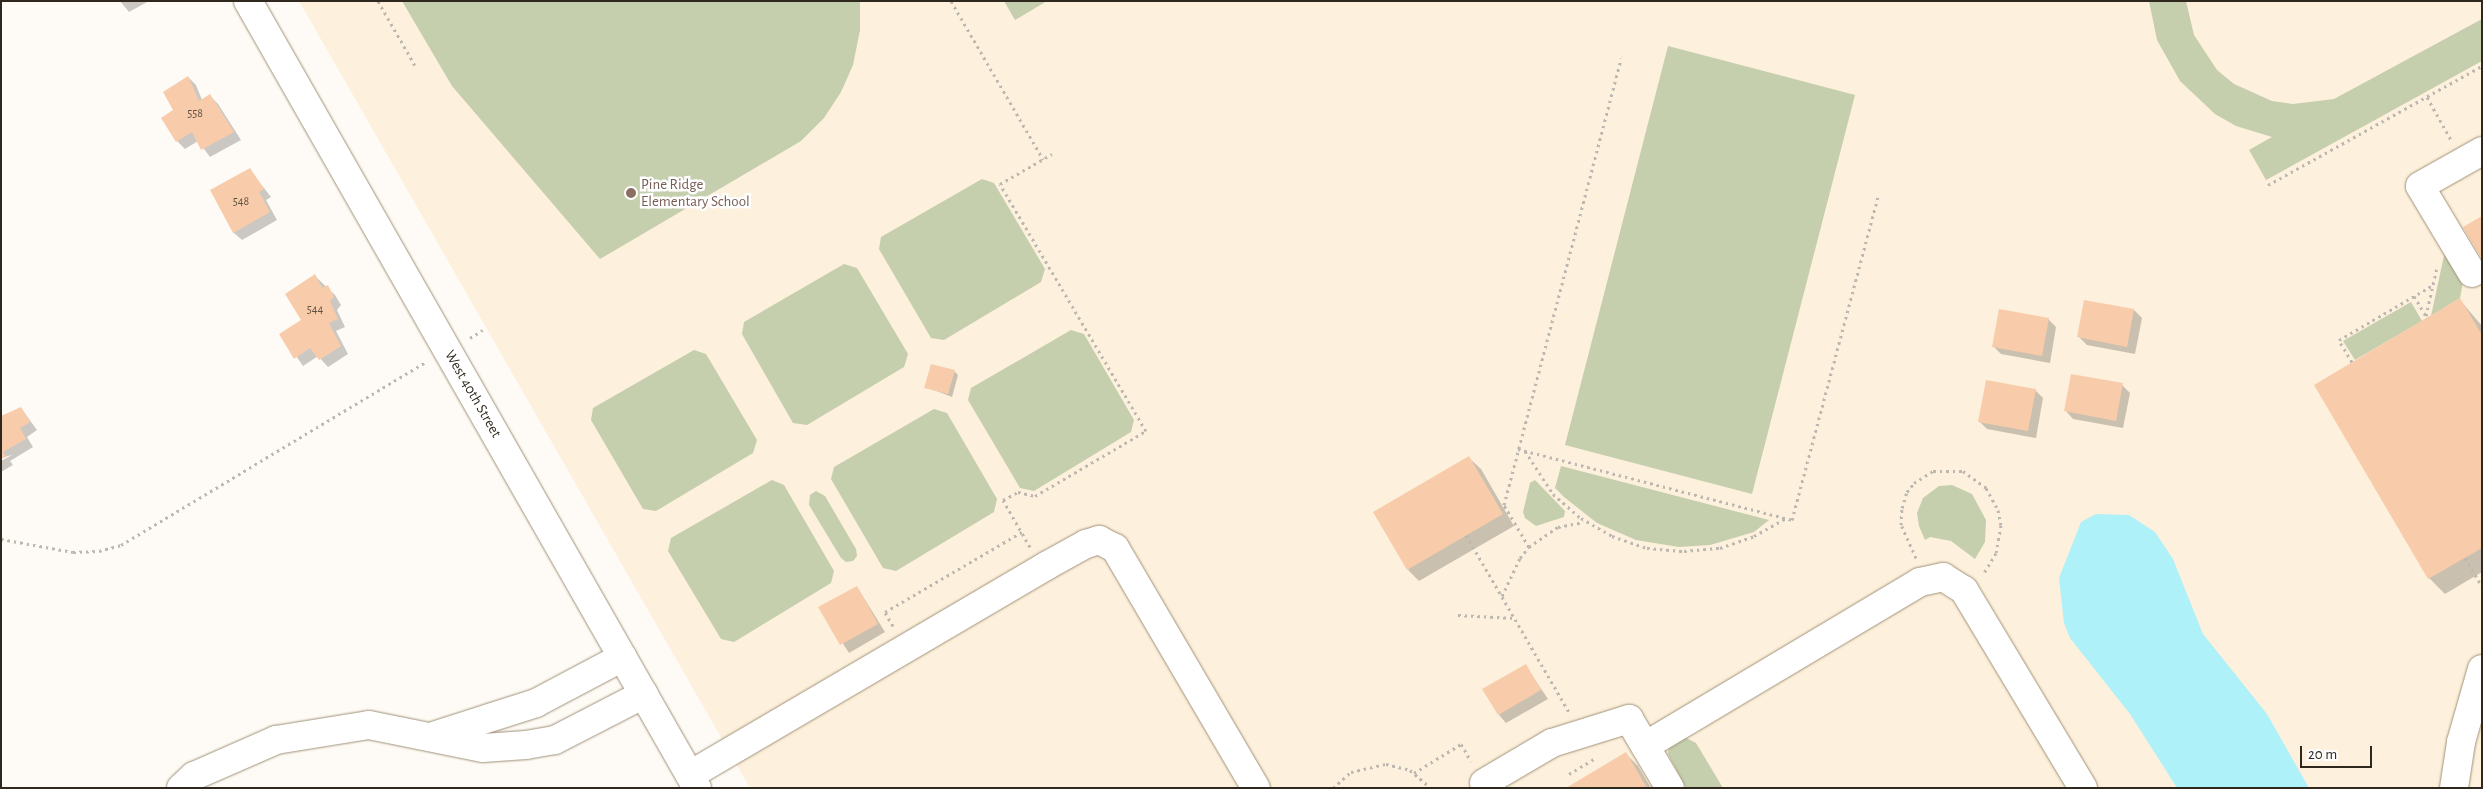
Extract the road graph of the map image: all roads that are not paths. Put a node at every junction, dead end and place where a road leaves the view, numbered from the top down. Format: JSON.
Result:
{"nodes":[{"id":1,"x":248,"y":1,"type":"edge"},
{"id":2,"x":2472,"y":156,"type":"edge"},
{"id":3,"x":2472,"y":273,"type":"dead end"},
{"id":4,"x":623,"y":657,"type":"junction"},
{"id":5,"x":2482,"y":669,"type":"edge"},
{"id":6,"x":644,"y":694,"type":"junction"},
{"id":7,"x":2471,"y":736,"type":"edge"},
{"id":8,"x":431,"y":737,"type":"junction"},
{"id":9,"x":1645,"y":746,"type":"junction"},
{"id":10,"x":694,"y":781,"type":"edge"},
{"id":11,"x":1484,"y":783,"type":"dead end"},
{"id":12,"x":180,"y":788,"type":"edge"},
{"id":13,"x":1256,"y":788,"type":"edge"},
{"id":14,"x":1670,"y":788,"type":"edge"},
{"id":15,"x":2083,"y":788,"type":"edge"},
{"id":16,"x":2454,"y":788,"type":"edge"}],
"edges":[{"from":1,"to":4,"type":"street","name":"West 40th Street"},
{"from":2,"to":3,"type":"street"},
{"from":4,"to":6,"type":"street","name":"West 40th Street"},
{"from":4,"to":8,"type":"street"},
{"from":5,"to":7,"type":"street"},
{"from":6,"to":8,"type":"street"},
{"from":6,"to":10,"type":"street","name":"West 40th Street"},
{"from":7,"to":16,"type":"street"},
{"from":8,"to":12,"type":"street"},
{"from":9,"to":11,"type":"street"},
{"from":9,"to":14,"type":"street"},
{"from":9,"to":15,"type":"street"},
{"from":10,"to":13,"type":"street"}]}
